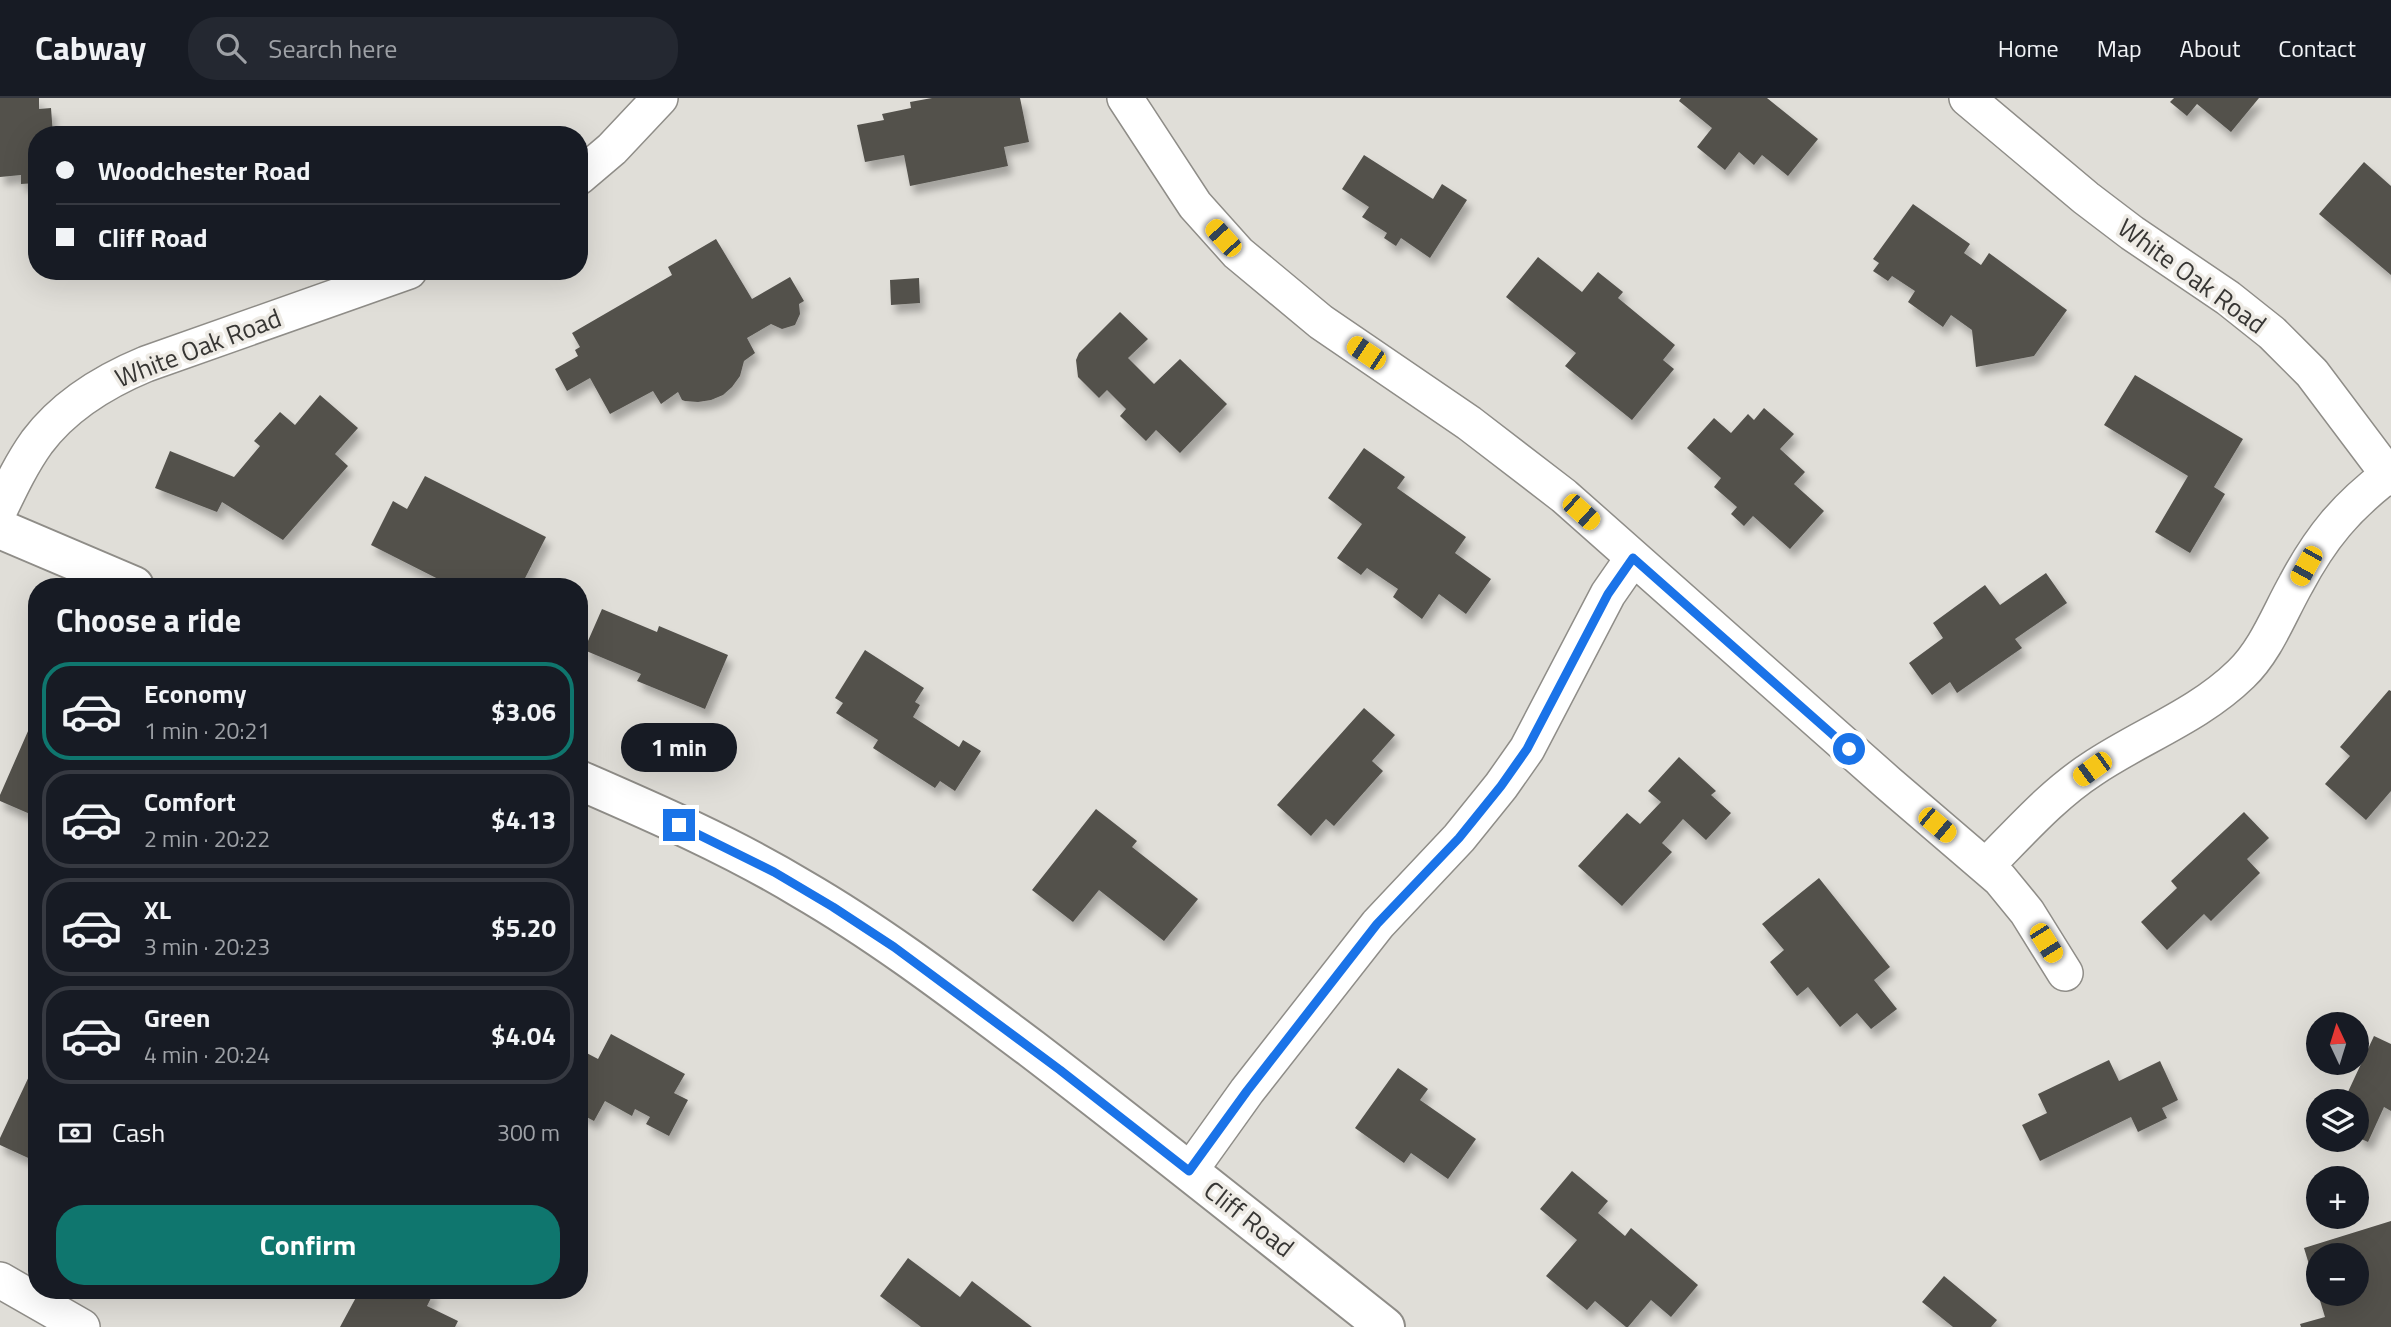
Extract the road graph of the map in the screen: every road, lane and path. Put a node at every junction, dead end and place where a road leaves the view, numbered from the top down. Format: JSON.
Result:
{"nodes":[{"id":1,"x":660,"y":98,"type":"edge"},
{"id":2,"x":1125,"y":98,"type":"edge"},
{"id":3,"x":1967,"y":98,"type":"edge"},
{"id":4,"x":588,"y":169,"type":"edge"},
{"id":5,"x":384,"y":280,"type":"edge"},
{"id":6,"x":2390,"y":476,"type":"edge"},
{"id":7,"x":0,"y":509,"type":"edge"},
{"id":8,"x":0,"y":528,"type":"edge"},
{"id":9,"x":1633,"y":558,"type":"junction"},
{"id":10,"x":116,"y":578,"type":"edge"},
{"id":11,"x":588,"y":784,"type":"edge"},
{"id":12,"x":1986,"y":866,"type":"junction"},
{"id":13,"x":2065,"y":973,"type":"dead end"},
{"id":14,"x":1189,"y":1171,"type":"junction"},
{"id":15,"x":0,"y":1280,"type":"edge"},
{"id":16,"x":28,"y":1296,"type":"edge"},
{"id":17,"x":33,"y":1299,"type":"edge"},
{"id":18,"x":82,"y":1327,"type":"edge"},
{"id":19,"x":1385,"y":1327,"type":"edge"}],
"edges":[{"from":1,"to":4,"type":"street"},
{"from":2,"to":9,"type":"street"},
{"from":3,"to":6,"type":"street","name":"White Oak Road"},
{"from":5,"to":7,"type":"street","name":"White Oak Road"},
{"from":6,"to":12,"type":"street"},
{"from":8,"to":10,"type":"street"},
{"from":9,"to":12,"type":"street"},
{"from":9,"to":14,"type":"street"},
{"from":11,"to":14,"type":"street","name":"Cliff Road"},
{"from":12,"to":13,"type":"street"},
{"from":14,"to":19,"type":"street","name":"Cliff Road"},
{"from":15,"to":16,"type":"street"},
{"from":17,"to":18,"type":"street"}]}
